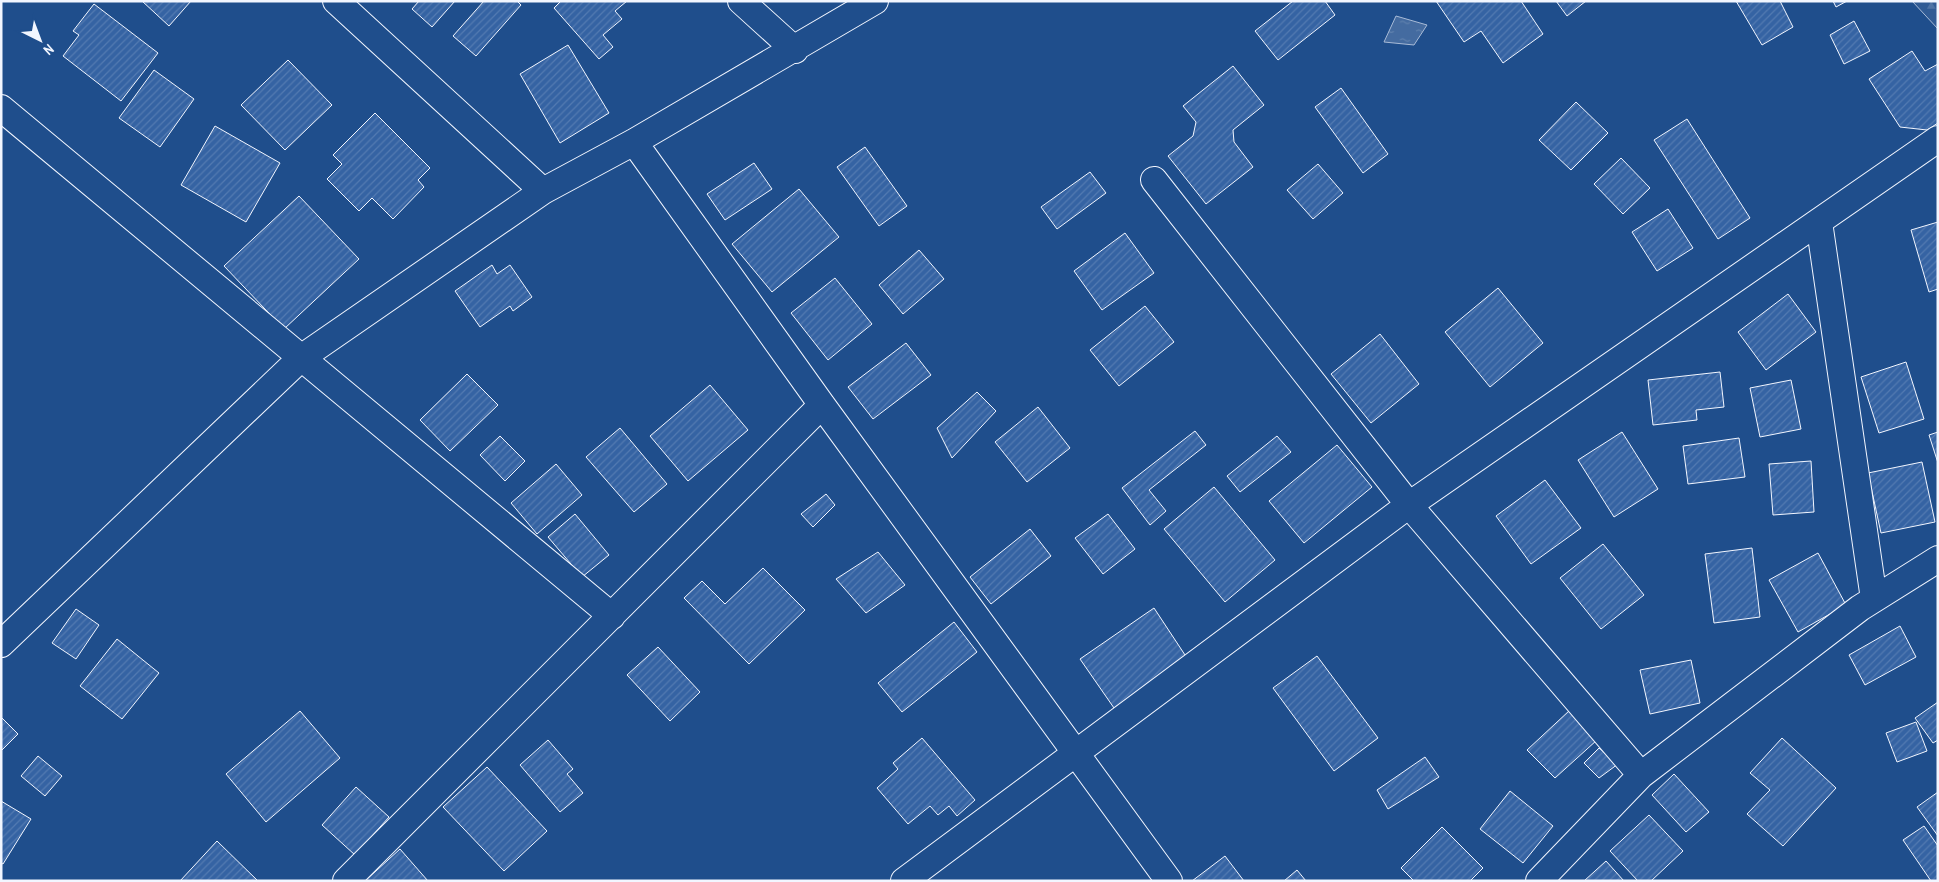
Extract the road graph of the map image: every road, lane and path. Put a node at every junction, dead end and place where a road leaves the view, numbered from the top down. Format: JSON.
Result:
{"nodes":[{"id":1,"x":336,"y":1,"type":"edge"},
{"id":2,"x":740,"y":1,"type":"edge"},
{"id":3,"x":875,"y":1,"type":"edge"},
{"id":4,"x":795,"y":50,"type":"junction"},
{"id":5,"x":1,"y":108,"type":"edge"},
{"id":6,"x":1938,"y":139,"type":"edge"},
{"id":7,"x":634,"y":142,"type":"junction"},
{"id":8,"x":1154,"y":180,"type":"dead end"},
{"id":9,"x":543,"y":191,"type":"junction"},
{"id":10,"x":1819,"y":222,"type":"junction"},
{"id":11,"x":301,"y":358,"type":"junction"},
{"id":12,"x":822,"y":405,"type":"junction"},
{"id":13,"x":1409,"y":504,"type":"junction"},
{"id":14,"x":1938,"y":559,"type":"edge"},
{"id":15,"x":1874,"y":599,"type":"junction"},
{"id":16,"x":612,"y":616,"type":"junction"},
{"id":17,"x":5,"y":632,"type":"edge"},
{"id":18,"x":1077,"y":753,"type":"junction"},
{"id":19,"x":1642,"y":776,"type":"junction"},
{"id":20,"x":346,"y":881,"type":"edge"},
{"id":21,"x":904,"y":881,"type":"edge"},
{"id":22,"x":1169,"y":881,"type":"edge"},
{"id":23,"x":1539,"y":881,"type":"edge"}],
"edges":[{"from":1,"to":9,"type":"street"},
{"from":2,"to":4,"type":"street"},
{"from":3,"to":4,"type":"street"},
{"from":4,"to":7,"type":"street"},
{"from":5,"to":11,"type":"street"},
{"from":6,"to":10,"type":"street"},
{"from":7,"to":9,"type":"street"},
{"from":7,"to":12,"type":"street"},
{"from":8,"to":13,"type":"street"},
{"from":9,"to":11,"type":"street"},
{"from":10,"to":13,"type":"street"},
{"from":10,"to":15,"type":"street"},
{"from":11,"to":16,"type":"street"},
{"from":11,"to":17,"type":"street"},
{"from":12,"to":16,"type":"street"},
{"from":12,"to":18,"type":"street"},
{"from":13,"to":18,"type":"street"},
{"from":13,"to":19,"type":"street"},
{"from":14,"to":15,"type":"street"},
{"from":15,"to":19,"type":"street"},
{"from":16,"to":20,"type":"street"},
{"from":18,"to":21,"type":"street"},
{"from":18,"to":22,"type":"street"},
{"from":19,"to":23,"type":"street"}]}
